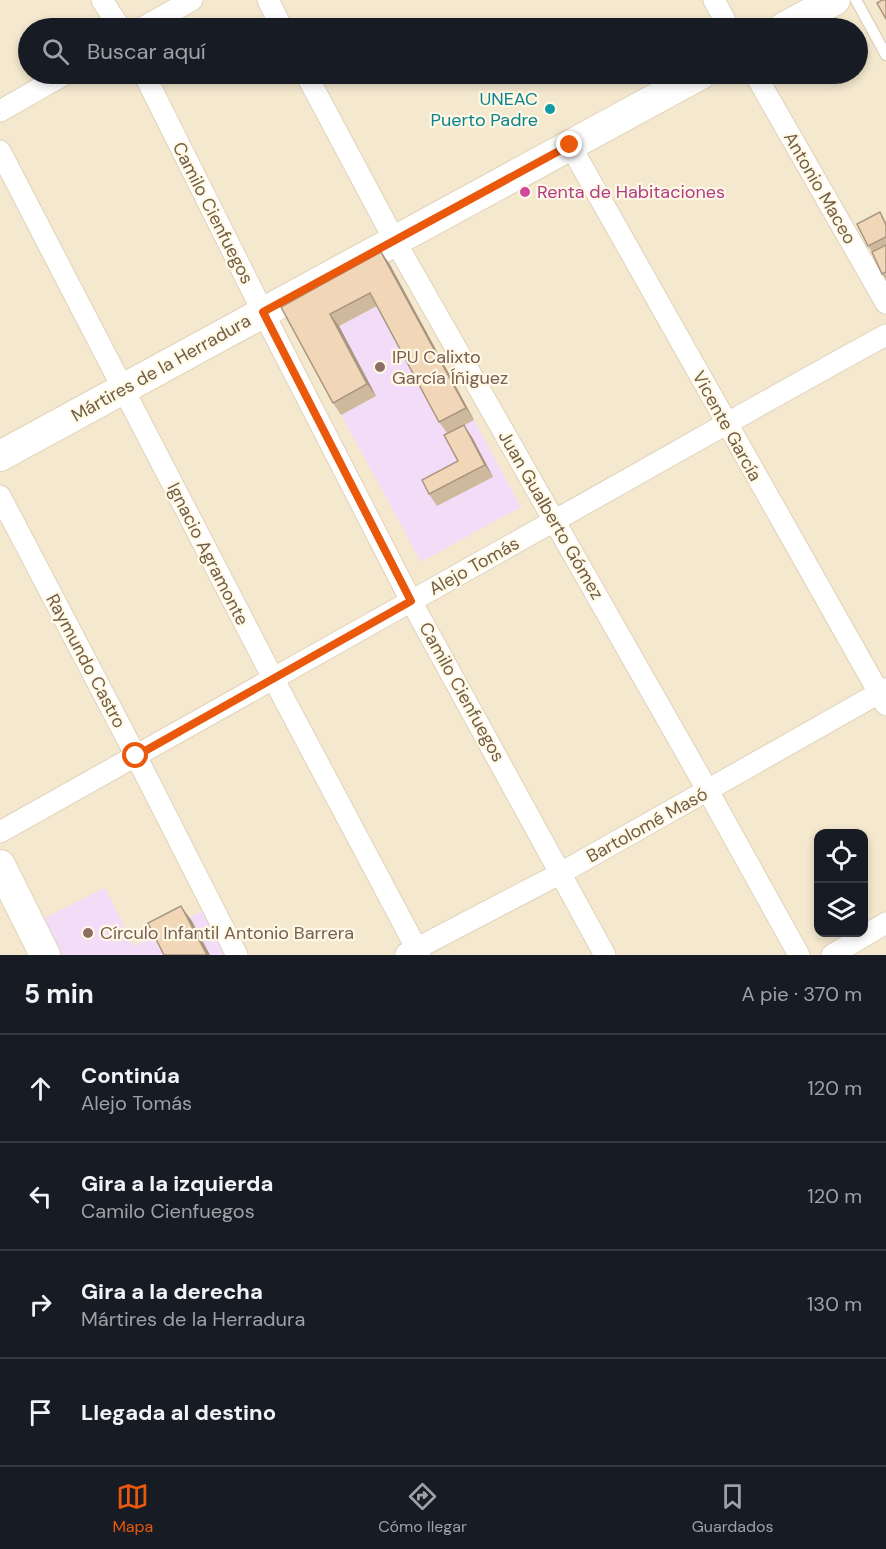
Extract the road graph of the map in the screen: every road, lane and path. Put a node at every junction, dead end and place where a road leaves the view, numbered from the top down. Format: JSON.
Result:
{"nodes":[{"id":1,"x":102,"y":0,"type":"edge"},
{"id":2,"x":192,"y":0,"type":"edge"},
{"id":3,"x":258,"y":0,"type":"edge"},
{"id":4,"x":714,"y":0,"type":"edge"},
{"id":5,"x":835,"y":0,"type":"edge"},
{"id":6,"x":856,"y":0,"type":"edge"},
{"id":7,"x":275,"y":15,"type":"edge"},
{"id":8,"x":114,"y":18,"type":"edge"},
{"id":9,"x":160,"y":18,"type":"edge"},
{"id":10,"x":724,"y":18,"type":"edge"},
{"id":11,"x":802,"y":18,"type":"edge"},
{"id":12,"x":866,"y":18,"type":"edge"},
{"id":13,"x":868,"y":22,"type":"edge"},
{"id":14,"x":886,"y":55,"type":"edge"},
{"id":15,"x":47,"y":84,"type":"edge"},
{"id":16,"x":149,"y":84,"type":"edge"},
{"id":17,"x":311,"y":84,"type":"edge"},
{"id":18,"x":683,"y":84,"type":"edge"},
{"id":19,"x":761,"y":84,"type":"edge"},
{"id":20,"x":0,"y":111,"type":"edge"},
{"id":21,"x":570,"y":145,"type":"junction"},
{"id":22,"x":0,"y":152,"type":"edge"},
{"id":23,"x":395,"y":241,"type":"junction"},
{"id":24,"x":886,"y":303,"type":"edge"},
{"id":25,"x":263,"y":312,"type":"junction"},
{"id":26,"x":886,"y":334,"type":"edge"},
{"id":27,"x":123,"y":389,"type":"junction"},
{"id":28,"x":726,"y":423,"type":"junction"},
{"id":29,"x":0,"y":456,"type":"edge"},
{"id":30,"x":0,"y":496,"type":"edge"},
{"id":31,"x":554,"y":522,"type":"junction"},
{"id":32,"x":411,"y":601,"type":"junction"},
{"id":33,"x":273,"y":678,"type":"junction"},
{"id":34,"x":884,"y":696,"type":"edge"},
{"id":35,"x":136,"y":756,"type":"junction"},
{"id":36,"x":708,"y":791,"type":"junction"},
{"id":37,"x":0,"y":832,"type":"edge"},
{"id":38,"x":0,"y":865,"type":"edge"},
{"id":39,"x":561,"y":873,"type":"junction"},
{"id":40,"x":886,"y":923,"type":"edge"},
{"id":41,"x":413,"y":953,"type":"edge"},
{"id":42,"x":45,"y":955,"type":"edge"},
{"id":43,"x":237,"y":955,"type":"edge"},
{"id":44,"x":606,"y":955,"type":"edge"},
{"id":45,"x":799,"y":955,"type":"edge"},
{"id":46,"x":832,"y":955,"type":"edge"}],
"edges":[{"from":1,"to":8,"type":"street"},
{"from":2,"to":9,"type":"street"},
{"from":3,"to":7,"type":"street"},
{"from":4,"to":10,"type":"street"},
{"from":5,"to":11,"type":"street"},
{"from":6,"to":12,"type":"lane"},
{"from":13,"to":14,"type":"lane"},
{"from":15,"to":20,"type":"street"},
{"from":16,"to":25,"type":"street","name":"Camilo Cienfuegos"},
{"from":17,"to":23,"type":"street","name":"Juan Gualberto Gómez"},
{"from":18,"to":21,"type":"street","name":"Mártires de la Herradura"},
{"from":19,"to":24,"type":"street","name":"Antonio Maceo"},
{"from":21,"to":23,"type":"street","name":"Mártires de la Herradura"},
{"from":21,"to":28,"type":"street","name":"Vicente García"},
{"from":22,"to":27,"type":"street","name":"Ignacio Agramonte"},
{"from":23,"to":25,"type":"street","name":"Mártires de la Herradura"},
{"from":23,"to":31,"type":"street","name":"Juan Gualberto Gómez"},
{"from":25,"to":27,"type":"street","name":"Mártires de la Herradura"},
{"from":25,"to":32,"type":"street","name":"Camilo Cienfuegos"},
{"from":26,"to":28,"type":"street","name":"Alejo Tomás"},
{"from":27,"to":29,"type":"street","name":"Mártires de la Herradura"},
{"from":27,"to":33,"type":"street","name":"Ignacio Agramonte"},
{"from":28,"to":31,"type":"street","name":"Alejo Tomás"},
{"from":28,"to":34,"type":"street","name":"Vicente García"},
{"from":30,"to":35,"type":"street","name":"Raymundo Castro"},
{"from":31,"to":32,"type":"street","name":"Alejo Tomás"},
{"from":31,"to":36,"type":"street","name":"Juan Gualberto Gómez"},
{"from":32,"to":33,"type":"street","name":"Alejo Tomás"},
{"from":32,"to":39,"type":"street","name":"Camilo Cienfuegos"},
{"from":33,"to":35,"type":"street","name":"Alejo Tomás"},
{"from":33,"to":41,"type":"street","name":"Ignacio Agramonte"},
{"from":34,"to":36,"type":"street","name":"Bartolomé Masó"},
{"from":35,"to":37,"type":"street","name":"Alejo Tomás"},
{"from":35,"to":43,"type":"street","name":"Raymundo Castro"},
{"from":36,"to":39,"type":"street","name":"Bartolomé Masó"},
{"from":36,"to":45,"type":"street","name":"Juan Gualberto Gómez"},
{"from":38,"to":42,"type":"street"},
{"from":39,"to":41,"type":"street","name":"Bartolomé Masó"},
{"from":39,"to":44,"type":"street","name":"Camilo Cienfuegos"},
{"from":40,"to":46,"type":"street"}]}
